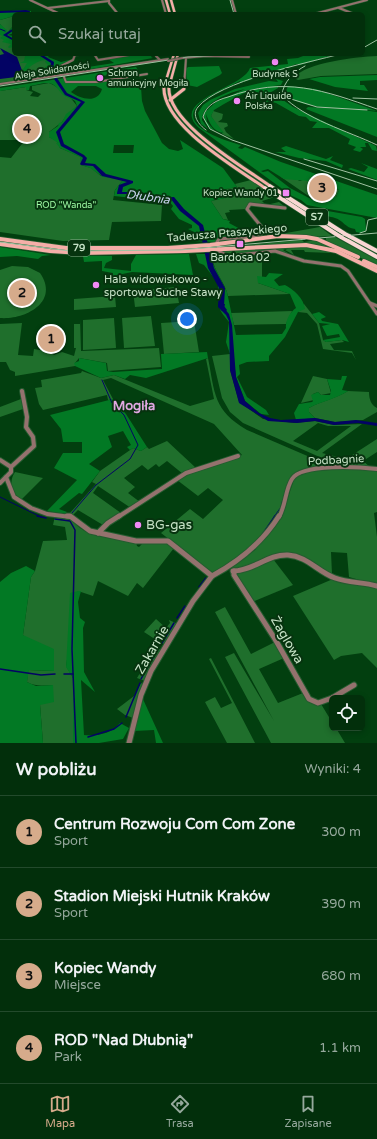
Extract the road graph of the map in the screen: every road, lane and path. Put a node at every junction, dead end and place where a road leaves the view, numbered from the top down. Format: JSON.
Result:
{"nodes":[{"id":1,"x":30,"y":0,"type":"edge"},
{"id":2,"x":109,"y":0,"type":"edge"},
{"id":3,"x":162,"y":0,"type":"edge"},
{"id":4,"x":166,"y":0,"type":"edge"},
{"id":5,"x":171,"y":0,"type":"edge"},
{"id":6,"x":232,"y":0,"type":"edge"},
{"id":7,"x":367,"y":0,"type":"edge"},
{"id":8,"x":49,"y":8,"type":"junction"},
{"id":9,"x":338,"y":8,"type":"junction"},
{"id":10,"x":56,"y":12,"type":"edge"},
{"id":11,"x":117,"y":12,"type":"edge"},
{"id":12,"x":165,"y":12,"type":"edge"},
{"id":13,"x":169,"y":12,"type":"edge"},
{"id":14,"x":174,"y":12,"type":"edge"},
{"id":15,"x":235,"y":12,"type":"edge"},
{"id":16,"x":322,"y":12,"type":"edge"},
{"id":17,"x":349,"y":12,"type":"edge"},
{"id":18,"x":75,"y":56,"type":"edge"},
{"id":19,"x":95,"y":56,"type":"edge"},
{"id":20,"x":123,"y":56,"type":"edge"},
{"id":21,"x":156,"y":56,"type":"edge"},
{"id":22,"x":173,"y":56,"type":"edge"},
{"id":23,"x":177,"y":56,"type":"edge"},
{"id":24,"x":196,"y":56,"type":"edge"},
{"id":25,"x":206,"y":56,"type":"edge"},
{"id":26,"x":206,"y":56,"type":"edge"},
{"id":27,"x":249,"y":56,"type":"edge"},
{"id":28,"x":182,"y":58,"type":"junction"},
{"id":29,"x":186,"y":58,"type":"junction"},
{"id":30,"x":160,"y":60,"type":"junction"},
{"id":31,"x":168,"y":60,"type":"junction"},
{"id":32,"x":147,"y":74,"type":"dead end"},
{"id":33,"x":63,"y":76,"type":"junction"},
{"id":34,"x":0,"y":85,"type":"edge"},
{"id":35,"x":184,"y":89,"type":"joint"},
{"id":36,"x":170,"y":100,"type":"junction"},
{"id":37,"x":270,"y":186,"type":"joint"},
{"id":38,"x":265,"y":188,"type":"joint"},
{"id":39,"x":285,"y":208,"type":"dead end"},
{"id":40,"x":345,"y":236,"type":"junction"},
{"id":41,"x":0,"y":239,"type":"edge"},
{"id":42,"x":0,"y":244,"type":"edge"},
{"id":43,"x":217,"y":244,"type":"junction"},
{"id":44,"x":56,"y":247,"type":"junction"},
{"id":45,"x":142,"y":247,"type":"junction"},
{"id":46,"x":204,"y":248,"type":"junction"},
{"id":47,"x":219,"y":249,"type":"junction"},
{"id":48,"x":47,"y":251,"type":"junction"},
{"id":49,"x":377,"y":251,"type":"edge"},
{"id":50,"x":140,"y":252,"type":"junction"},
{"id":51,"x":377,"y":257,"type":"edge"},
{"id":52,"x":377,"y":267,"type":"edge"},
{"id":53,"x":377,"y":271,"type":"edge"},
{"id":54,"x":370,"y":303,"type":"junction"},
{"id":55,"x":377,"y":306,"type":"edge"},
{"id":56,"x":377,"y":314,"type":"edge"},
{"id":57,"x":22,"y":391,"type":"dead end"},
{"id":58,"x":238,"y":456,"type":"dead end"},
{"id":59,"x":0,"y":460,"type":"edge"},
{"id":60,"x":11,"y":467,"type":"junction"},
{"id":61,"x":377,"y":469,"type":"edge"},
{"id":62,"x":6,"y":477,"type":"junction"},
{"id":63,"x":0,"y":483,"type":"edge"},
{"id":64,"x":98,"y":533,"type":"junction"},
{"id":65,"x":229,"y":568,"type":"junction"},
{"id":66,"x":234,"y":571,"type":"junction"},
{"id":67,"x":212,"y":576,"type":"junction"},
{"id":68,"x":377,"y":586,"type":"edge"},
{"id":69,"x":354,"y":685,"type":"dead end"},
{"id":70,"x":337,"y":695,"type":"edge"},
{"id":71,"x":329,"y":699,"type":"edge"},
{"id":72,"x":129,"y":743,"type":"edge"}],
"edges":[{"from":1,"to":8,"type":"street"},
{"from":2,"to":8,"type":"street"},
{"from":2,"to":11,"type":"street"},
{"from":3,"to":12,"type":"street"},
{"from":4,"to":13,"type":"main road"},
{"from":5,"to":14,"type":"main road"},
{"from":6,"to":15,"type":"street"},
{"from":7,"to":9,"type":"street"},
{"from":8,"to":10,"type":"street"},
{"from":9,"to":16,"type":"street"},
{"from":9,"to":17,"type":"street"},
{"from":18,"to":33,"type":"street"},
{"from":19,"to":20,"type":"street"},
{"from":21,"to":30,"type":"street"},
{"from":22,"to":38,"type":"main road","number":"S7"},
{"from":23,"to":36,"type":"main road"},
{"from":24,"to":28,"type":"street","name":"Aleja Solidarności"},
{"from":25,"to":27,"type":"street","name":"Aleja Solidarności"},
{"from":26,"to":29,"type":"street","name":"Aleja Solidarności"},
{"from":28,"to":29,"type":"street","name":"Aleja Solidarności"},
{"from":28,"to":31,"type":"street","name":"Aleja Solidarności","bridge":true},
{"from":29,"to":35,"type":"street"},
{"from":30,"to":31,"type":"street","name":"Aleja Solidarności"},
{"from":30,"to":33,"type":"street","name":"Aleja Solidarności"},
{"from":31,"to":33,"type":"street","name":"Aleja Solidarności"},
{"from":32,"to":33,"type":"street"},
{"from":33,"to":34,"type":"street","name":"Aleja Solidarności"},
{"from":35,"to":36,"type":"main road"},
{"from":36,"to":37,"type":"main road","number":"S7"},
{"from":37,"to":40,"type":"highway","number":"S7"},
{"from":38,"to":40,"type":"highway","number":"S7","bridge":true},
{"from":39,"to":43,"type":"street"},
{"from":40,"to":49,"type":"highway","number":"S7"},
{"from":40,"to":51,"type":"highway","number":"S7"},
{"from":41,"to":44,"type":"main road","name":"Tadeusza Ptaszyckiego","number":"79"},
{"from":42,"to":48,"type":"main road","name":"Tadeusza Ptaszyckiego","number":"79"},
{"from":43,"to":46,"type":"main road","name":"Tadeusza Ptaszyckiego","number":"79"},
{"from":43,"to":47,"type":"street"},
{"from":43,"to":52,"type":"main road","name":"Tadeusza Ptaszyckiego","number":"79","bridge":true},
{"from":44,"to":45,"type":"main road","name":"Tadeusza Ptaszyckiego","number":"79"},
{"from":44,"to":48,"type":"main road"},
{"from":45,"to":46,"type":"main road","name":"Tadeusza Ptaszyckiego","number":"79"},
{"from":45,"to":50,"type":"main road"},
{"from":46,"to":47,"type":"main road","name":"Tadeusza Ptaszyckiego","number":"79"},
{"from":46,"to":50,"type":"main road","name":"Tadeusza Ptaszyckiego","number":"79"},
{"from":47,"to":53,"type":"main road","name":"Tadeusza Ptaszyckiego","number":"79"},
{"from":47,"to":54,"type":"street"},
{"from":48,"to":50,"type":"main road","name":"Tadeusza Ptaszyckiego","number":"79"},
{"from":54,"to":55,"type":"street"},
{"from":54,"to":56,"type":"street"},
{"from":57,"to":60,"type":"street"},
{"from":58,"to":64,"type":"street"},
{"from":59,"to":60,"type":"street"},
{"from":60,"to":62,"type":"street"},
{"from":61,"to":65,"type":"street","name":"Podbagnie"},
{"from":62,"to":63,"type":"street"},
{"from":62,"to":64,"type":"street"},
{"from":64,"to":67,"type":"street"},
{"from":65,"to":66,"type":"street"},
{"from":65,"to":67,"type":"street"},
{"from":66,"to":68,"type":"street"},
{"from":66,"to":71,"type":"street","name":"Żaglowa"},
{"from":67,"to":72,"type":"street","name":"Zakarnie"},
{"from":69,"to":70,"type":"street","name":"Żaglowa"}]}
